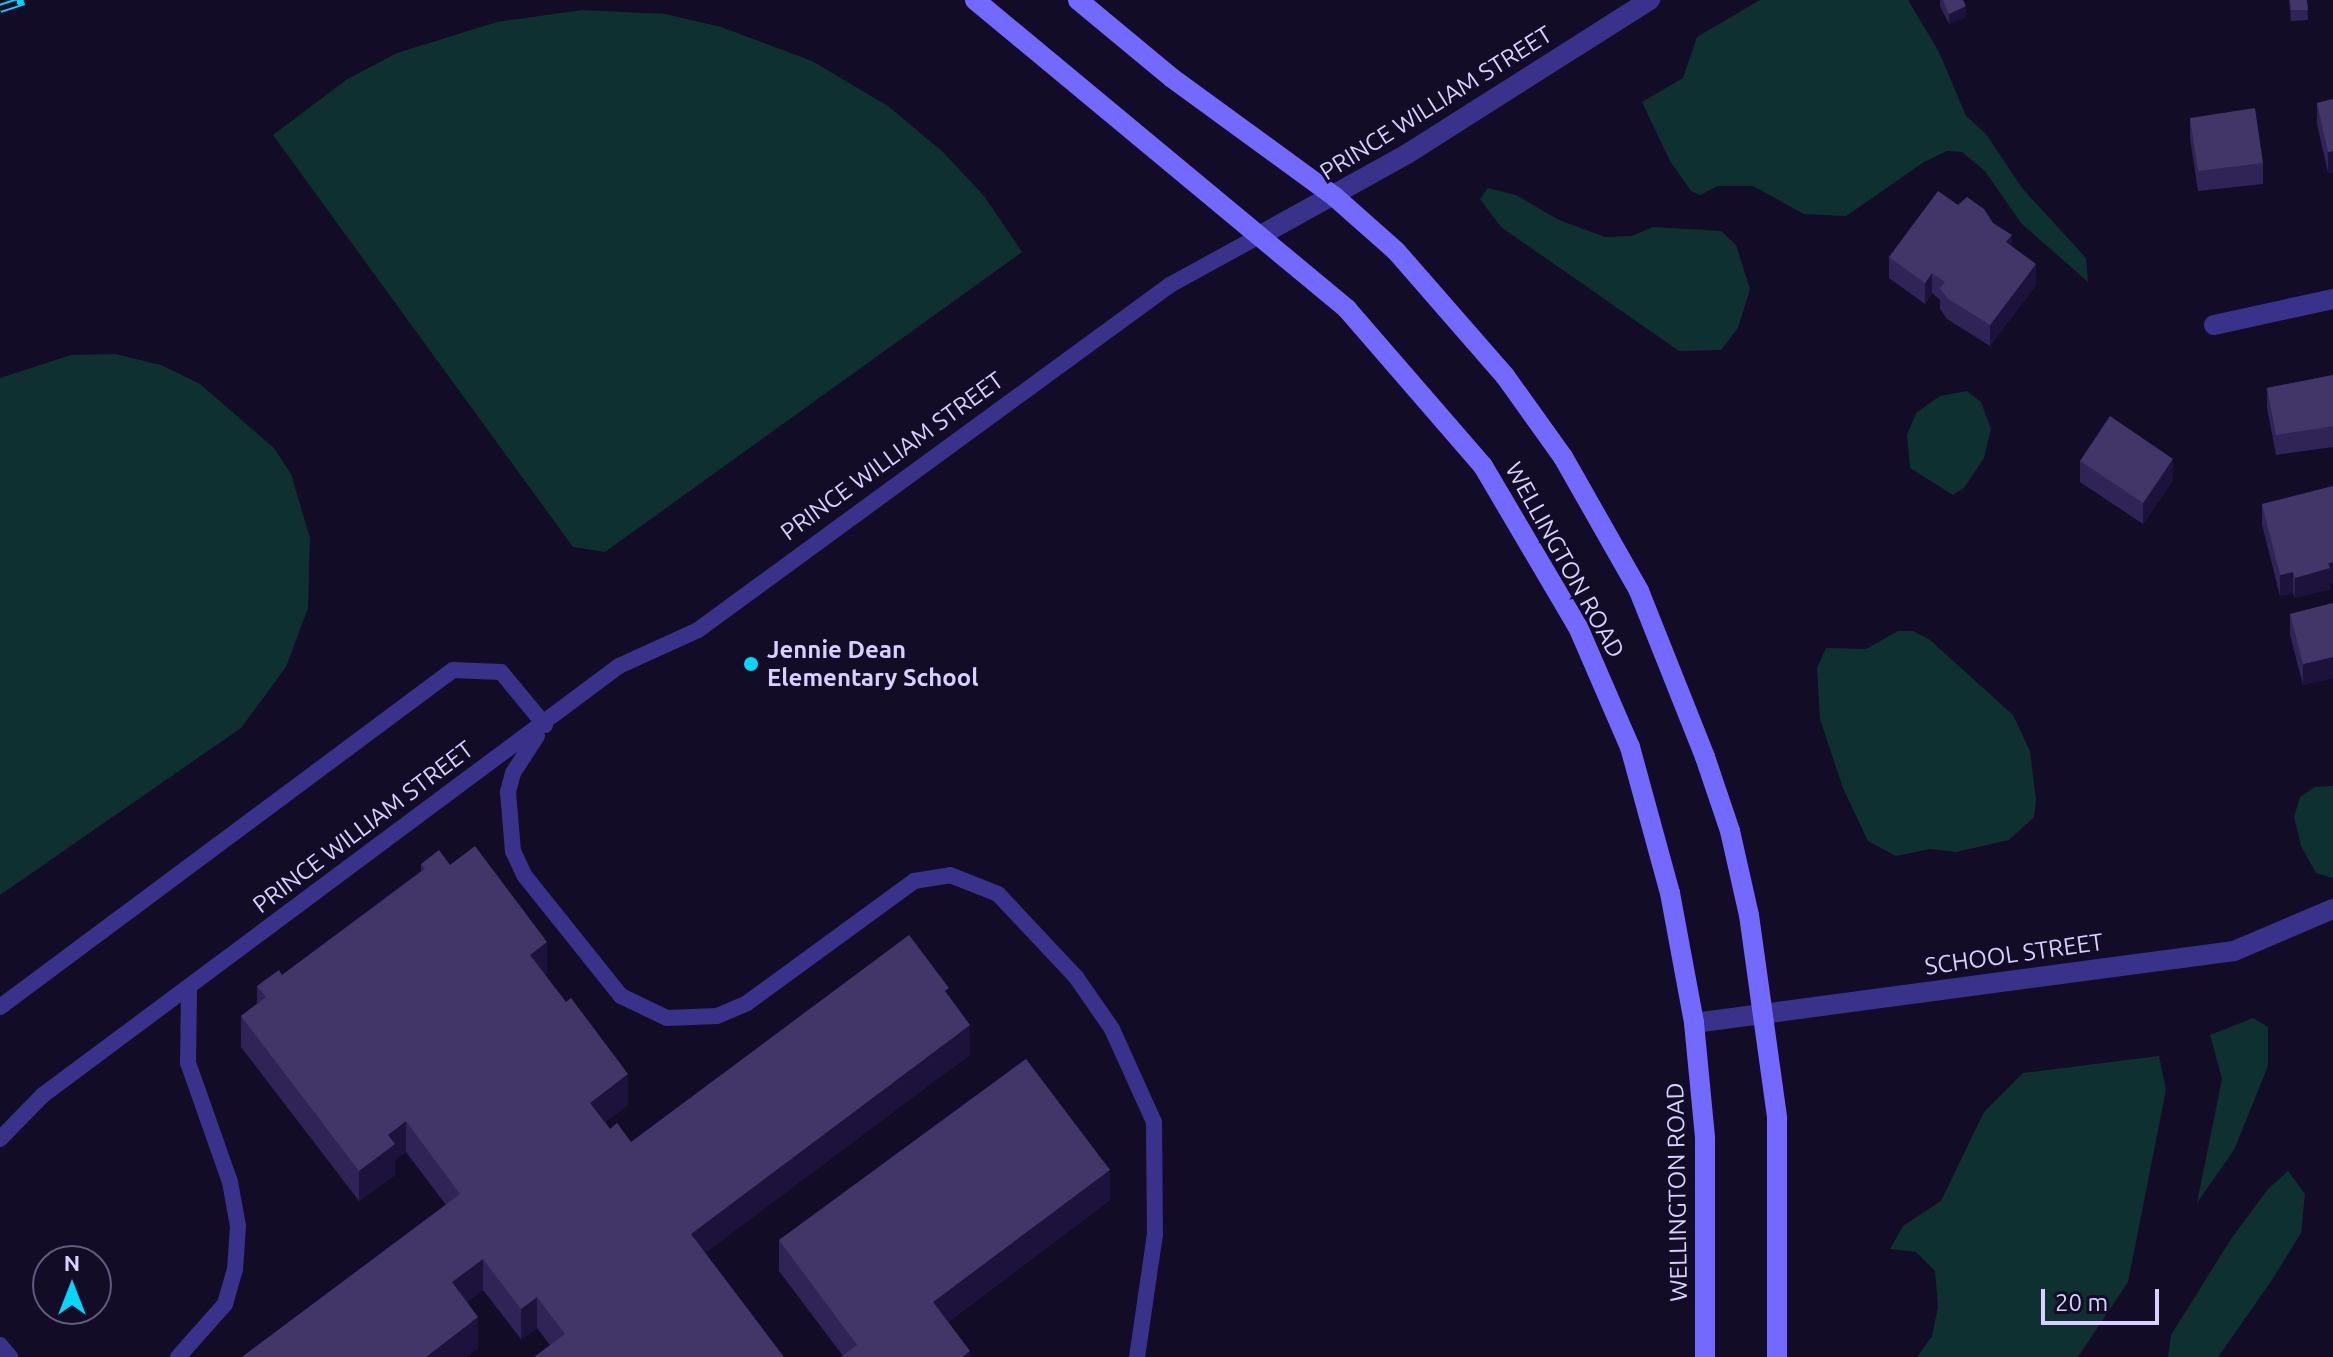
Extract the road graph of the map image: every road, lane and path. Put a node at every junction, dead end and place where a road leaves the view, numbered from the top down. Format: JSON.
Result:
{"nodes":[{"id":1,"x":975,"y":0,"type":"edge"},
{"id":2,"x":1078,"y":0,"type":"edge"},
{"id":3,"x":1650,"y":0,"type":"edge"},
{"id":4,"x":1335,"y":197,"type":"junction"},
{"id":5,"x":1261,"y":235,"type":"junction"},
{"id":6,"x":2333,"y":299,"type":"edge"},
{"id":7,"x":2214,"y":325,"type":"dead end"},
{"id":8,"x":545,"y":725,"type":"junction"},
{"id":9,"x":2333,"y":909,"type":"edge"},
{"id":10,"x":189,"y":989,"type":"junction"},
{"id":11,"x":0,"y":1007,"type":"edge"},
{"id":12,"x":1765,"y":1013,"type":"junction"},
{"id":13,"x":1694,"y":1023,"type":"junction"},
{"id":14,"x":2,"y":1129,"type":"edge"},
{"id":15,"x":0,"y":1345,"type":"edge"},
{"id":16,"x":10,"y":1357,"type":"edge"},
{"id":17,"x":178,"y":1357,"type":"edge"},
{"id":18,"x":1137,"y":1357,"type":"edge"},
{"id":19,"x":1705,"y":1357,"type":"edge"},
{"id":20,"x":1777,"y":1357,"type":"edge"}],
"edges":[{"from":1,"to":5,"type":"main road","name":"WELLINGTON ROAD"},
{"from":2,"to":4,"type":"main road","name":"WELLINGTON ROAD"},
{"from":3,"to":4,"type":"street","name":"PRINCE WILLIAM STREET"},
{"from":4,"to":5,"type":"street","name":"PRINCE WILLIAM STREET"},
{"from":4,"to":12,"type":"main road","name":"WELLINGTON ROAD"},
{"from":5,"to":8,"type":"lane","name":"PRINCE WILLIAM STREET"},
{"from":5,"to":13,"type":"main road","name":"WELLINGTON ROAD"},
{"from":6,"to":7,"type":"street"},
{"from":8,"to":10,"type":"lane","name":"PRINCE WILLIAM STREET"},
{"from":8,"to":11,"type":"lane"},
{"from":8,"to":18,"type":"lane"},
{"from":9,"to":12,"type":"street","name":"SCHOOL STREET"},
{"from":10,"to":14,"type":"lane","name":"PRINCE WILLIAM STREET"},
{"from":10,"to":17,"type":"lane"},
{"from":12,"to":13,"type":"street","name":"SCHOOL STREET"},
{"from":12,"to":20,"type":"main road","name":"WELLINGTON ROAD"},
{"from":13,"to":19,"type":"main road","name":"WELLINGTON ROAD"},
{"from":15,"to":16,"type":"lane"}]}
